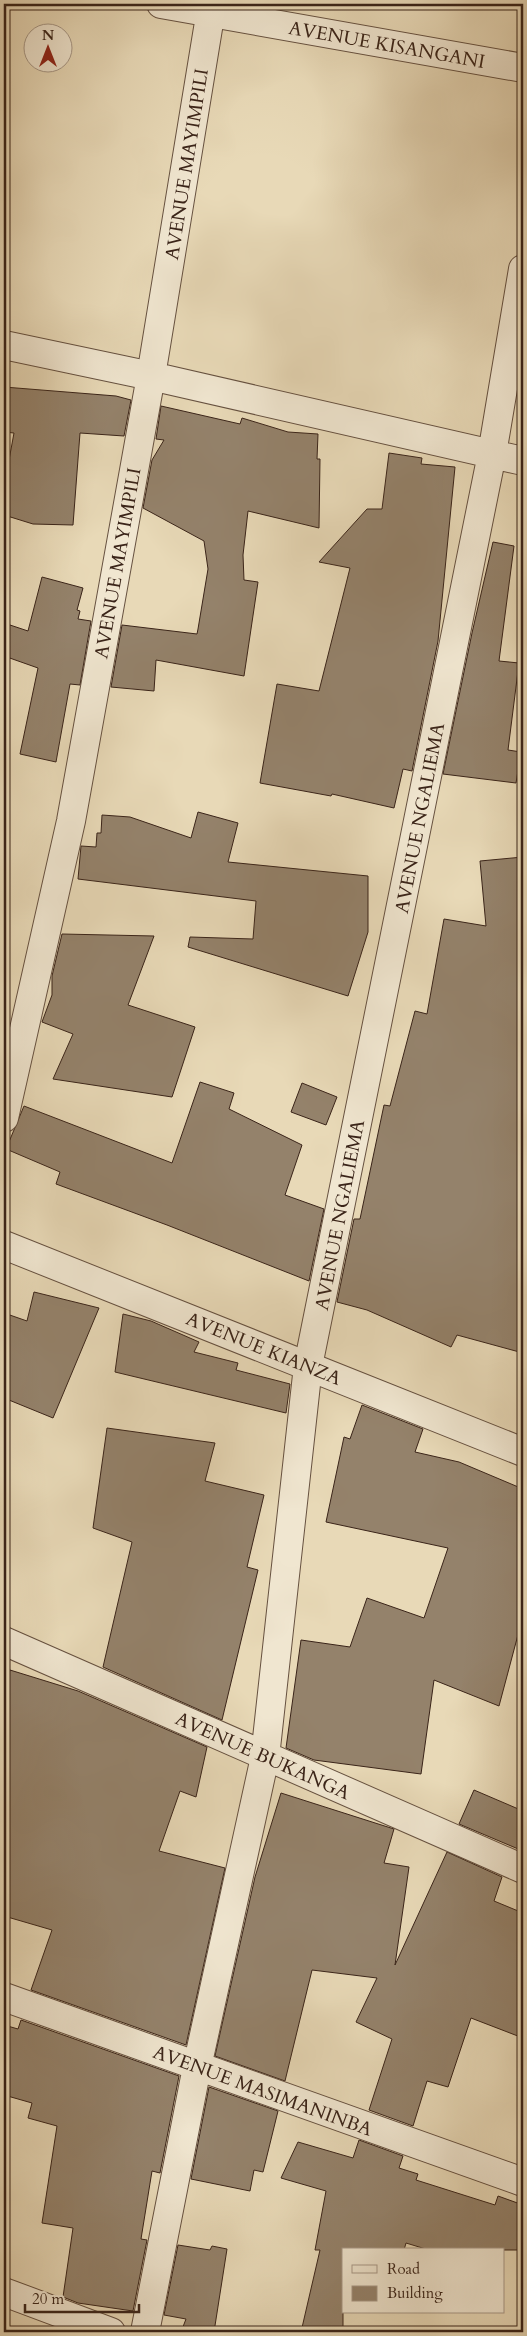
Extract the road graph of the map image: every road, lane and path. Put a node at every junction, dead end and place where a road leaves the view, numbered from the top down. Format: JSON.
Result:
{"nodes":[{"id":1,"x":161,"y":4,"type":"edge"},
{"id":2,"x":211,"y":9,"type":"edge"},
{"id":3,"x":523,"y":68,"type":"edge"},
{"id":4,"x":523,"y":269,"type":"edge"},
{"id":5,"x":4,"y":345,"type":"edge"},
{"id":6,"x":151,"y":376,"type":"junction"},
{"id":7,"x":492,"y":454,"type":"junction"},
{"id":8,"x":523,"y":460,"type":"edge"},
{"id":9,"x":4,"y":1118,"type":"edge"},
{"id":10,"x":4,"y":1245,"type":"edge"},
{"id":11,"x":308,"y":1366,"type":"junction"},
{"id":12,"x":523,"y":1452,"type":"edge"},
{"id":13,"x":4,"y":1641,"type":"edge"},
{"id":14,"x":265,"y":1757,"type":"junction"},
{"id":15,"x":523,"y":1869,"type":"edge"},
{"id":16,"x":4,"y":1997,"type":"edge"},
{"id":17,"x":197,"y":2067,"type":"junction"},
{"id":18,"x":523,"y":2182,"type":"edge"},
{"id":19,"x":4,"y":2292,"type":"edge"},
{"id":20,"x":111,"y":2332,"type":"edge"},
{"id":21,"x":145,"y":2332,"type":"edge"}],
"edges":[{"from":1,"to":2,"type":"street","name":"AVENUE KISANGANI"},
{"from":2,"to":3,"type":"street","name":"AVENUE KISANGANI"},
{"from":2,"to":6,"type":"street","name":"AVENUE MAYIMPILI"},
{"from":4,"to":7,"type":"street","name":"AVENUE NGALIEMA"},
{"from":5,"to":6,"type":"street"},
{"from":6,"to":7,"type":"street"},
{"from":6,"to":9,"type":"street","name":"AVENUE MAYIMPILI"},
{"from":7,"to":8,"type":"street"},
{"from":7,"to":11,"type":"street","name":"AVENUE NGALIEMA"},
{"from":10,"to":11,"type":"street","name":"AVENUE KIANZA"},
{"from":11,"to":12,"type":"street","name":"AVENUE KIANZA"},
{"from":11,"to":14,"type":"street","name":"AVENUE NGALIEMA"},
{"from":13,"to":14,"type":"street","name":"AVENUE BUKANGA"},
{"from":14,"to":15,"type":"street","name":"AVENUE BUKANGA"},
{"from":14,"to":17,"type":"street","name":"AVENUE NGALIEMA"},
{"from":16,"to":17,"type":"street","name":"AVENUE MASIMANINBA"},
{"from":17,"to":18,"type":"street","name":"AVENUE MASIMANINBA"},
{"from":17,"to":21,"type":"street","name":"AVENUE NGALIEMA"},
{"from":19,"to":20,"type":"street"}]}
